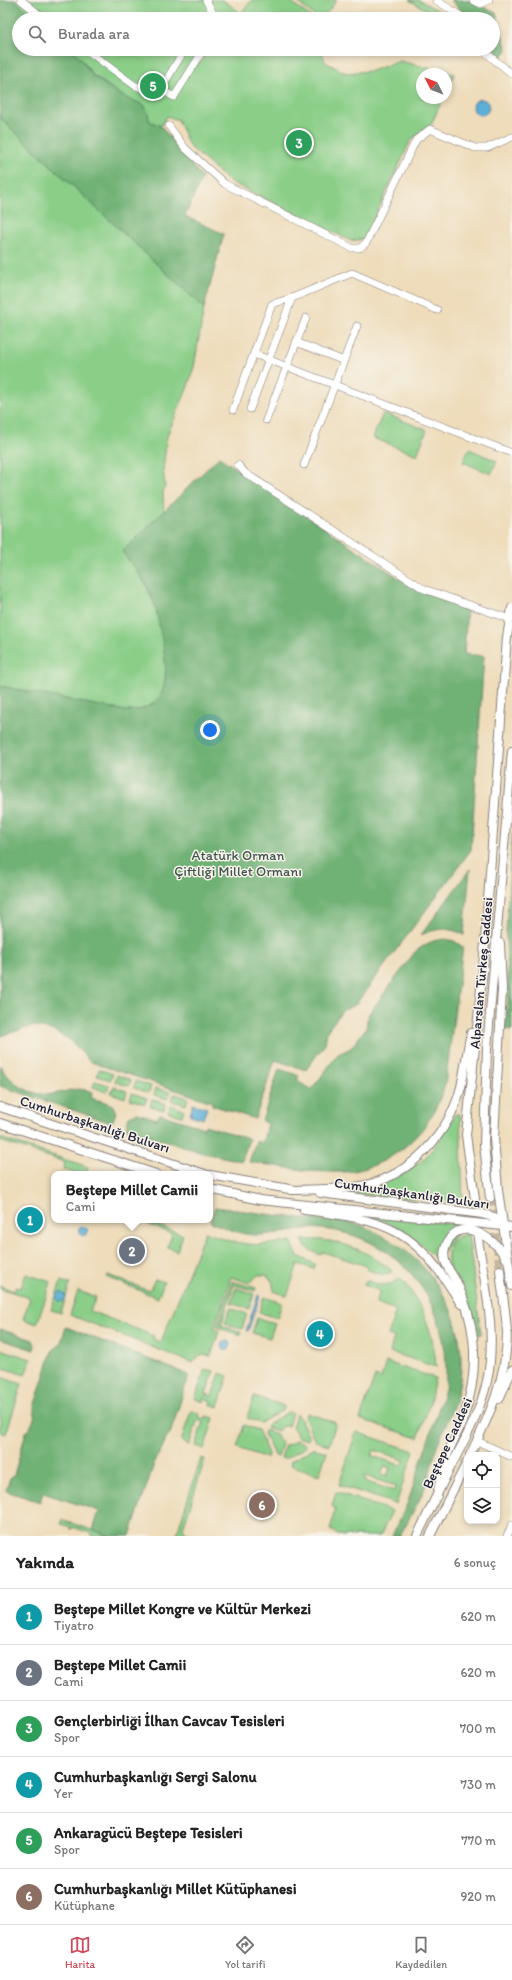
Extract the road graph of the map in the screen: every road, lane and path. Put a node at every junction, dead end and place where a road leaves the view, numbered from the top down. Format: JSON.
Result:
{"nodes":[{"id":1,"x":21,"y":0,"type":"edge"},
{"id":2,"x":206,"y":0,"type":"edge"},
{"id":3,"x":436,"y":0,"type":"edge"},
{"id":4,"x":473,"y":0,"type":"edge"},
{"id":5,"x":489,"y":0,"type":"edge"},
{"id":6,"x":36,"y":12,"type":"edge"},
{"id":7,"x":212,"y":12,"type":"edge"},
{"id":8,"x":454,"y":12,"type":"edge"},
{"id":9,"x":95,"y":56,"type":"edge"},
{"id":10,"x":181,"y":56,"type":"edge"},
{"id":11,"x":200,"y":56,"type":"edge"},
{"id":12,"x":490,"y":56,"type":"edge"},
{"id":13,"x":512,"y":74,"type":"edge"},
{"id":14,"x":161,"y":89,"type":"junction"},
{"id":15,"x":169,"y":126,"type":"dead end"},
{"id":16,"x":512,"y":137,"type":"edge"},
{"id":17,"x":292,"y":298,"type":"junction"},
{"id":18,"x":437,"y":310,"type":"dead end"},
{"id":19,"x":306,"y":318,"type":"dead end"},
{"id":20,"x":357,"y":326,"type":"dead end"},
{"id":21,"x":296,"y":342,"type":"junction"},
{"id":22,"x":254,"y":354,"type":"junction"},
{"id":23,"x":269,"y":359,"type":"junction"},
{"id":24,"x":344,"y":361,"type":"junction"},
{"id":25,"x":287,"y":366,"type":"junction"},
{"id":26,"x":336,"y":384,"type":"junction"},
{"id":27,"x":250,"y":409,"type":"dead end"},
{"id":28,"x":233,"y":410,"type":"dead end"},
{"id":29,"x":266,"y":420,"type":"dead end"},
{"id":30,"x":512,"y":453,"type":"edge"},
{"id":31,"x":238,"y":465,"type":"dead end"},
{"id":32,"x":304,"y":466,"type":"dead end"},
{"id":33,"x":512,"y":608,"type":"edge"},
{"id":34,"x":510,"y":619,"type":"junction"},
{"id":35,"x":512,"y":751,"type":"edge"},
{"id":36,"x":499,"y":912,"type":"junction"},
{"id":37,"x":483,"y":969,"type":"junction"},
{"id":38,"x":0,"y":1107,"type":"edge"},
{"id":39,"x":0,"y":1123,"type":"edge"},
{"id":40,"x":147,"y":1171,"type":"edge"},
{"id":41,"x":196,"y":1171,"type":"edge"},
{"id":42,"x":213,"y":1176,"type":"edge"},
{"id":43,"x":213,"y":1190,"type":"edge"},
{"id":44,"x":291,"y":1190,"type":"junction"},
{"id":45,"x":490,"y":1198,"type":"tunnel mouth"},
{"id":46,"x":475,"y":1199,"type":"tunnel mouth"},
{"id":47,"x":260,"y":1200,"type":"junction"},
{"id":48,"x":508,"y":1227,"type":"edge"},
{"id":49,"x":478,"y":1239,"type":"dead end"},
{"id":50,"x":509,"y":1262,"type":"junction"},
{"id":51,"x":500,"y":1270,"type":"tunnel mouth"},
{"id":52,"x":512,"y":1286,"type":"edge"},
{"id":53,"x":468,"y":1315,"type":"junction"},
{"id":54,"x":512,"y":1370,"type":"edge"},
{"id":55,"x":488,"y":1419,"type":"junction"},
{"id":56,"x":477,"y":1441,"type":"junction"},
{"id":57,"x":472,"y":1452,"type":"edge"},
{"id":58,"x":512,"y":1457,"type":"edge"},
{"id":59,"x":464,"y":1468,"type":"edge"},
{"id":60,"x":437,"y":1496,"type":"junction"},
{"id":61,"x":512,"y":1525,"type":"edge"},
{"id":62,"x":417,"y":1536,"type":"edge"},
{"id":63,"x":430,"y":1536,"type":"edge"},
{"id":64,"x":507,"y":1536,"type":"edge"}],
"edges":[{"from":1,"to":6,"type":"street"},
{"from":2,"to":7,"type":"street"},
{"from":3,"to":8,"type":"street"},
{"from":4,"to":5,"type":"street"},
{"from":9,"to":14,"type":"street"},
{"from":10,"to":14,"type":"street"},
{"from":11,"to":14,"type":"street"},
{"from":12,"to":13,"type":"street"},
{"from":15,"to":16,"type":"street"},
{"from":17,"to":18,"type":"street"},
{"from":17,"to":22,"type":"street"},
{"from":17,"to":23,"type":"street"},
{"from":19,"to":21,"type":"street"},
{"from":20,"to":24,"type":"street"},
{"from":21,"to":24,"type":"street"},
{"from":21,"to":25,"type":"street"},
{"from":22,"to":23,"type":"street"},
{"from":22,"to":28,"type":"street"},
{"from":23,"to":25,"type":"street"},
{"from":23,"to":27,"type":"street"},
{"from":24,"to":26,"type":"street"},
{"from":25,"to":26,"type":"street"},
{"from":25,"to":29,"type":"street"},
{"from":26,"to":30,"type":"street"},
{"from":26,"to":32,"type":"street"},
{"from":31,"to":34,"type":"street"},
{"from":33,"to":34,"type":"main road","name":"Alparslan Türkeş Caddesi"},
{"from":34,"to":37,"type":"main road","name":"Alparslan Türkeş Caddesi"},
{"from":35,"to":36,"type":"main road","name":"Alparslan Türkeş Caddesi"},
{"from":36,"to":45,"type":"main road","name":"Alparslan Türkeş Caddesi"},
{"from":36,"to":48,"type":"main road"},
{"from":37,"to":44,"type":"main road"},
{"from":37,"to":46,"type":"main road"},
{"from":38,"to":41,"type":"main road","name":"Cumhurbaşkanlığı Bulvarı"},
{"from":39,"to":40,"type":"main road","name":"Cumhurbaşkanlığı Bulvarı"},
{"from":42,"to":44,"type":"main road","name":"Cumhurbaşkanlığı Bulvarı"},
{"from":43,"to":47,"type":"main road","name":"Cumhurbaşkanlığı Bulvarı"},
{"from":44,"to":48,"type":"main road","name":"Cumhurbaşkanlığı Bulvarı"},
{"from":47,"to":48,"type":"main road","name":"Cumhurbaşkanlığı Bulvarı"},
{"from":47,"to":53,"type":"main road"},
{"from":48,"to":50,"type":"main road"},
{"from":49,"to":60,"type":"main road","name":"Beştepe Caddesi"},
{"from":50,"to":52,"type":"main road"},
{"from":50,"to":53,"type":"main road"},
{"from":51,"to":55,"type":"main road","name":"Beştepe Caddesi"},
{"from":53,"to":60,"type":"main road"},
{"from":54,"to":55,"type":"main road","name":"Beştepe Caddesi"},
{"from":55,"to":56,"type":"main road","name":"Beştepe Caddesi"},
{"from":56,"to":57,"type":"main road","name":"Beştepe Caddesi"},
{"from":56,"to":58,"type":"street"},
{"from":59,"to":63,"type":"main road","name":"Beştepe Caddesi"},
{"from":60,"to":62,"type":"main road","name":"Beştepe Caddesi"},
{"from":61,"to":64,"type":"street"}]}
